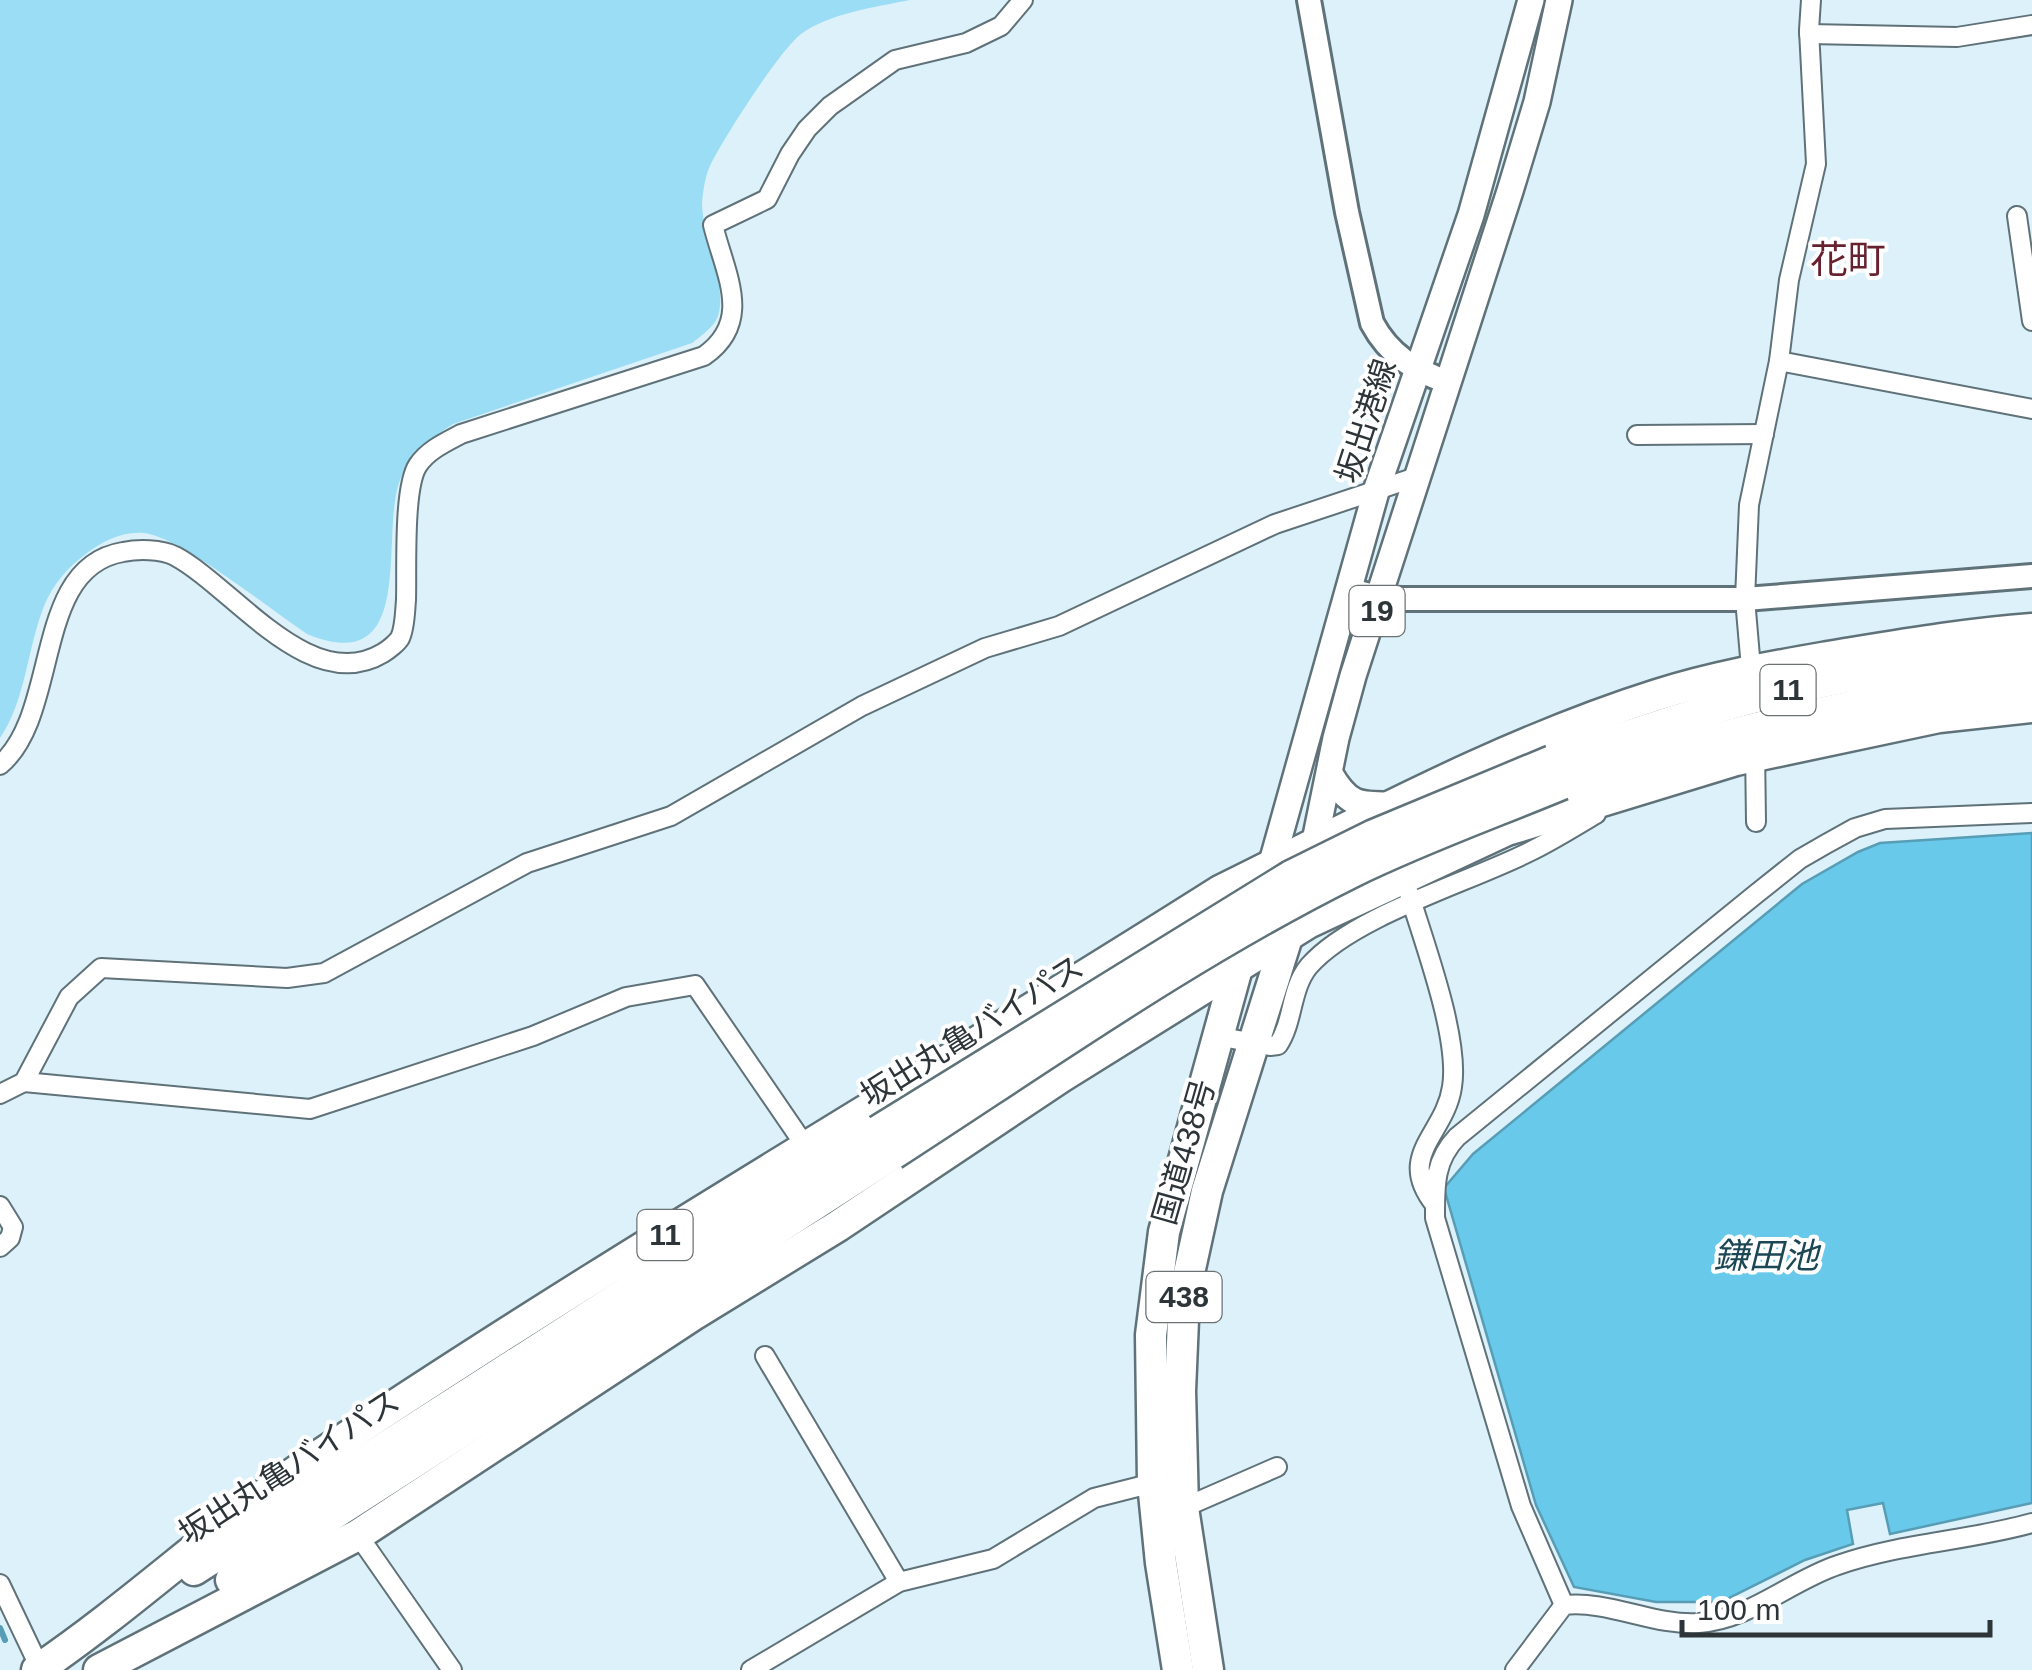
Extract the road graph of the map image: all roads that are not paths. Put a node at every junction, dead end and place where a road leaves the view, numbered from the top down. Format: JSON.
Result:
{"nodes":[{"id":1,"x":1023,"y":0,"type":"edge"},
{"id":2,"x":1310,"y":0,"type":"edge"},
{"id":3,"x":1531,"y":0,"type":"edge"},
{"id":4,"x":1559,"y":0,"type":"edge"},
{"id":5,"x":1810,"y":0,"type":"edge"},
{"id":6,"x":2032,"y":26,"type":"edge"},
{"id":7,"x":1809,"y":34,"type":"junction"},
{"id":8,"x":2018,"y":216,"type":"dead end"},
{"id":9,"x":2032,"y":322,"type":"edge"},
{"id":10,"x":1779,"y":362,"type":"junction"},
{"id":11,"x":1416,"y":371,"type":"junction"},
{"id":12,"x":1448,"y":382,"type":"junction"},
{"id":13,"x":2032,"y":409,"type":"edge"},
{"id":14,"x":1764,"y":434,"type":"junction"},
{"id":15,"x":1637,"y":435,"type":"dead end"},
{"id":16,"x":1419,"y":476,"type":"junction"},
{"id":17,"x":1377,"y":488,"type":"junction"},
{"id":18,"x":2032,"y":576,"type":"edge"},
{"id":19,"x":1350,"y":590,"type":"junction"},
{"id":20,"x":1381,"y":598,"type":"junction"},
{"id":21,"x":1745,"y":599,"type":"junction"},
{"id":22,"x":2032,"y":629,"type":"edge"},
{"id":23,"x":2032,"y":654,"type":"edge"},
{"id":24,"x":1752,"y":676,"type":"junction"},
{"id":25,"x":2032,"y":680,"type":"edge"},
{"id":26,"x":2032,"y":706,"type":"edge"},
{"id":27,"x":1755,"y":748,"type":"junction"},
{"id":28,"x":0,"y":765,"type":"edge"},
{"id":29,"x":1557,"y":772,"type":"junction"},
{"id":30,"x":1330,"y":774,"type":"junction"},
{"id":31,"x":1395,"y":805,"type":"junction"},
{"id":32,"x":1601,"y":811,"type":"dead end"},
{"id":33,"x":2032,"y":813,"type":"edge"},
{"id":34,"x":1756,"y":822,"type":"dead end"},
{"id":35,"x":1315,"y":841,"type":"junction"},
{"id":36,"x":1271,"y":866,"type":"junction"},
{"id":37,"x":1407,"y":891,"type":"junction"},
{"id":38,"x":1288,"y":938,"type":"junction"},
{"id":39,"x":1237,"y":968,"type":"junction"},
{"id":40,"x":1170,"y":1012,"type":"junction"},
{"id":41,"x":1217,"y":1036,"type":"junction"},
{"id":42,"x":1252,"y":1043,"type":"junction"},
{"id":43,"x":1207,"y":1074,"type":"junction"},
{"id":44,"x":24,"y":1082,"type":"junction"},
{"id":45,"x":0,"y":1094,"type":"edge"},
{"id":46,"x":885,"y":1143,"type":"junction"},
{"id":47,"x":806,"y":1148,"type":"junction"},
{"id":48,"x":1435,"y":1205,"type":"junction"},
{"id":49,"x":0,"y":1206,"type":"edge"},
{"id":50,"x":0,"y":1247,"type":"edge"},
{"id":51,"x":765,"y":1356,"type":"dead end"},
{"id":52,"x":1276,"y":1467,"type":"dead end"},
{"id":53,"x":1153,"y":1484,"type":"junction"},
{"id":54,"x":1183,"y":1508,"type":"junction"},
{"id":55,"x":2032,"y":1523,"type":"edge"},
{"id":56,"x":358,"y":1534,"type":"junction"},
{"id":57,"x":899,"y":1582,"type":"junction"},
{"id":58,"x":0,"y":1584,"type":"edge"},
{"id":59,"x":1564,"y":1605,"type":"junction"},
{"id":60,"x":38,"y":1669,"type":"edge"},
{"id":61,"x":91,"y":1670,"type":"edge"},
{"id":62,"x":99,"y":1670,"type":"edge"},
{"id":63,"x":452,"y":1670,"type":"edge"},
{"id":64,"x":751,"y":1670,"type":"edge"},
{"id":65,"x":1178,"y":1670,"type":"edge"},
{"id":66,"x":1208,"y":1670,"type":"edge"},
{"id":67,"x":1515,"y":1670,"type":"edge"}],
"edges":[{"from":1,"to":28,"type":"street"},
{"from":2,"to":11,"type":"street"},
{"from":3,"to":11,"type":"main road","name":"坂出港線","number":"19"},
{"from":4,"to":12,"type":"main road","name":"坂出港線","number":"19"},
{"from":5,"to":7,"type":"street"},
{"from":6,"to":7,"type":"street"},
{"from":7,"to":10,"type":"street"},
{"from":8,"to":9,"type":"street"},
{"from":10,"to":13,"type":"street"},
{"from":10,"to":14,"type":"street"},
{"from":11,"to":12,"type":"street"},
{"from":11,"to":17,"type":"main road","name":"坂出港線","number":"19"},
{"from":12,"to":16,"type":"main road","name":"坂出港線","number":"19"},
{"from":14,"to":15,"type":"street"},
{"from":14,"to":21,"type":"street"},
{"from":16,"to":17,"type":"street"},
{"from":16,"to":20,"type":"main road","name":"坂出港線","number":"19"},
{"from":17,"to":19,"type":"main road","name":"坂出港線","number":"19"},
{"from":17,"to":44,"type":"street"},
{"from":18,"to":21,"type":"street"},
{"from":19,"to":20,"type":"street"},
{"from":19,"to":36,"type":"main road","name":"坂出港線","number":"19"},
{"from":20,"to":21,"type":"street"},
{"from":20,"to":30,"type":"main road","name":"坂出港線","number":"19"},
{"from":21,"to":24,"type":"street"},
{"from":22,"to":24,"type":"highway"},
{"from":23,"to":29,"type":"highway","name":"坂出丸亀バイパス","number":"11"},
{"from":24,"to":31,"type":"highway"},
{"from":25,"to":29,"type":"highway","name":"坂出丸亀バイパス","number":"11"},
{"from":26,"to":27,"type":"highway"},
{"from":27,"to":34,"type":"street"},
{"from":27,"to":37,"type":"highway"},
{"from":29,"to":46,"type":"highway","name":"坂出丸亀バイパス","number":"11","bridge":true},
{"from":30,"to":31,"type":"main road"},
{"from":30,"to":35,"type":"main road","name":"坂出港線","number":"19"},
{"from":31,"to":35,"type":"highway"},
{"from":32,"to":37,"type":"street"},
{"from":33,"to":48,"type":"street"},
{"from":35,"to":36,"type":"highway","number":"11"},
{"from":35,"to":38,"type":"highway","name":"国道438号","number":"438"},
{"from":36,"to":39,"type":"highway","name":"国道438号","number":"438"},
{"from":36,"to":47,"type":"highway","number":"11"},
{"from":37,"to":38,"type":"highway"},
{"from":37,"to":42,"type":"street"},
{"from":37,"to":48,"type":"street"},
{"from":38,"to":39,"type":"highway","number":"11"},
{"from":38,"to":42,"type":"highway","name":"国道438号","number":"438"},
{"from":39,"to":40,"type":"highway","number":"11"},
{"from":39,"to":41,"type":"highway","name":"国道438号","number":"438"},
{"from":40,"to":43,"type":"highway"},
{"from":40,"to":56,"type":"highway","number":"11"},
{"from":41,"to":42,"type":"street"},
{"from":41,"to":43,"type":"highway","name":"国道438号","number":"438"},
{"from":42,"to":54,"type":"highway","name":"国道438号","number":"438"},
{"from":43,"to":53,"type":"highway","name":"国道438号","number":"438"},
{"from":44,"to":45,"type":"street"},
{"from":44,"to":47,"type":"street"},
{"from":46,"to":60,"type":"highway","name":"坂出丸亀バイパス","number":"11"},
{"from":46,"to":61,"type":"highway","name":"坂出丸亀バイパス","number":"11"},
{"from":47,"to":60,"type":"highway","number":"11"},
{"from":48,"to":59,"type":"street"},
{"from":49,"to":50,"type":"street"},
{"from":51,"to":57,"type":"street"},
{"from":52,"to":54,"type":"street"},
{"from":53,"to":57,"type":"street"},
{"from":53,"to":65,"type":"highway","name":"国道438号","number":"438"},
{"from":54,"to":66,"type":"highway","name":"国道438号","number":"438"},
{"from":55,"to":59,"type":"street"},
{"from":56,"to":62,"type":"highway","number":"11"},
{"from":56,"to":63,"type":"street"},
{"from":57,"to":64,"type":"street"},
{"from":58,"to":60,"type":"street"},
{"from":59,"to":67,"type":"street"}]}
